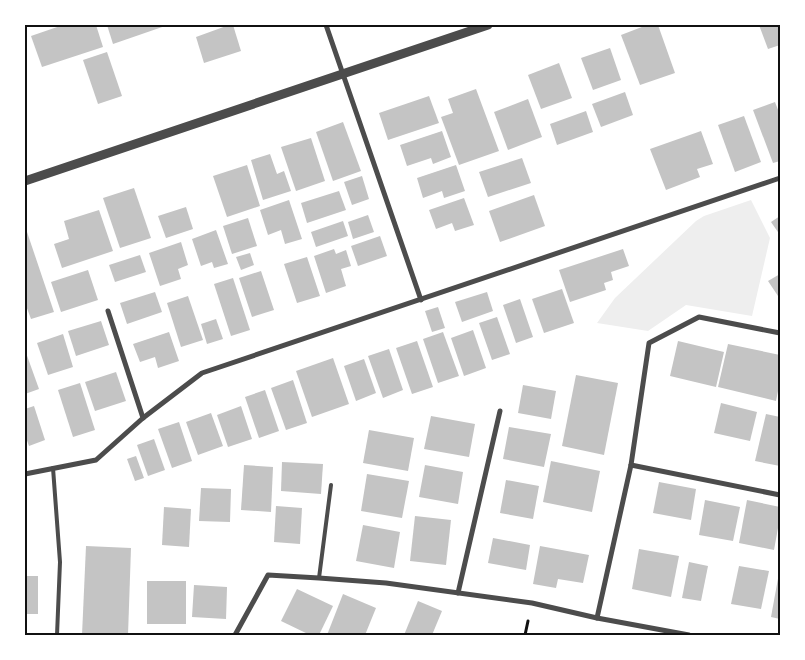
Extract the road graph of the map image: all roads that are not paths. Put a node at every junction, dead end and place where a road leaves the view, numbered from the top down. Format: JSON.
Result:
{"nodes":[{"id":1,"x":326,"y":25,"type":"edge"},
{"id":2,"x":488,"y":25,"type":"edge"},
{"id":3,"x":344,"y":74,"type":"junction"},
{"id":4,"x":780,"y":178,"type":"edge"},
{"id":5,"x":25,"y":181,"type":"edge"},
{"id":6,"x":420,"y":300,"type":"junction"},
{"id":7,"x":108,"y":311,"type":"dead end"},
{"id":8,"x":780,"y":334,"type":"edge"},
{"id":9,"x":500,"y":411,"type":"dead end"},
{"id":10,"x":143,"y":418,"type":"junction"},
{"id":11,"x":631,"y":465,"type":"junction"},
{"id":12,"x":53,"y":468,"type":"junction"},
{"id":13,"x":25,"y":474,"type":"edge"},
{"id":14,"x":331,"y":485,"type":"dead end"},
{"id":15,"x":780,"y":495,"type":"edge"},
{"id":16,"x":319,"y":578,"type":"junction"},
{"id":17,"x":458,"y":593,"type":"junction"},
{"id":18,"x":597,"y":618,"type":"junction"},
{"id":19,"x":57,"y":635,"type":"edge"},
{"id":20,"x":235,"y":635,"type":"edge"},
{"id":21,"x":689,"y":635,"type":"edge"}],
"edges":[{"from":1,"to":3,"type":"street"},
{"from":2,"to":3,"type":"street"},
{"from":3,"to":5,"type":"street"},
{"from":3,"to":6,"type":"street"},
{"from":4,"to":6,"type":"street"},
{"from":6,"to":10,"type":"street"},
{"from":7,"to":10,"type":"street"},
{"from":8,"to":11,"type":"street"},
{"from":9,"to":17,"type":"street"},
{"from":10,"to":12,"type":"street"},
{"from":11,"to":15,"type":"street"},
{"from":11,"to":18,"type":"street"},
{"from":12,"to":13,"type":"street"},
{"from":12,"to":19,"type":"lane"},
{"from":14,"to":16,"type":"lane"},
{"from":16,"to":17,"type":"street"},
{"from":16,"to":20,"type":"street"},
{"from":17,"to":18,"type":"street"},
{"from":18,"to":21,"type":"street"}]}
